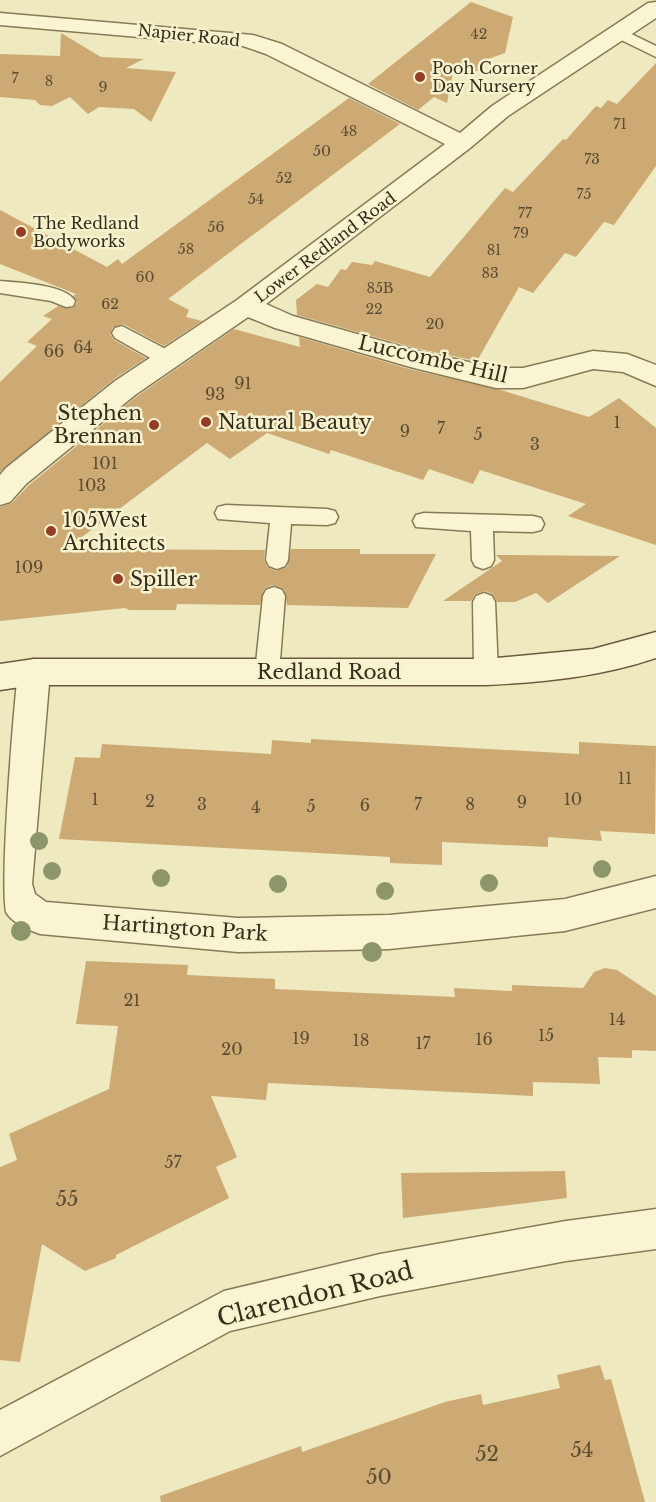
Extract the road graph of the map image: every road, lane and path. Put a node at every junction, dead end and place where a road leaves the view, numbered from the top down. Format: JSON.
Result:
{"nodes":[{"id":1,"x":650,"y":0,"type":"edge"},
{"id":2,"x":656,"y":6,"type":"edge"},
{"id":3,"x":0,"y":19,"type":"edge"},
{"id":4,"x":617,"y":32,"type":"junction"},
{"id":5,"x":656,"y":52,"type":"edge"},
{"id":6,"x":462,"y":143,"type":"junction"},
{"id":7,"x":0,"y":287,"type":"edge"},
{"id":8,"x":66,"y":301,"type":"dead end"},
{"id":9,"x":246,"y":306,"type":"junction"},
{"id":10,"x":122,"y":333,"type":"dead end"},
{"id":11,"x":168,"y":358,"type":"junction"},
{"id":12,"x":656,"y":376,"type":"edge"},
{"id":13,"x":5,"y":481,"type":"edge"},
{"id":14,"x":226,"y":513,"type":"dead end"},
{"id":15,"x":281,"y":515,"type":"junction"},
{"id":16,"x":327,"y":517,"type":"dead end"},
{"id":17,"x":424,"y":521,"type":"dead end"},
{"id":18,"x":482,"y":523,"type":"junction"},
{"id":19,"x":533,"y":524,"type":"dead end"},
{"id":20,"x":277,"y":560,"type":"dead end"},
{"id":21,"x":483,"y":560,"type":"dead end"},
{"id":22,"x":274,"y":596,"type":"dead end"},
{"id":23,"x":484,"y":602,"type":"dead end"},
{"id":24,"x":656,"y":645,"type":"edge"},
{"id":25,"x":34,"y":672,"type":"junction"},
{"id":26,"x":486,"y":672,"type":"junction"},
{"id":27,"x":267,"y":673,"type":"junction"},
{"id":28,"x":0,"y":677,"type":"edge"},
{"id":29,"x":656,"y":892,"type":"edge"},
{"id":30,"x":656,"y":1229,"type":"edge"},
{"id":31,"x":0,"y":1434,"type":"edge"}],
"edges":[{"from":1,"to":2,"type":"street","name":"Lower Redland Road"},
{"from":2,"to":4,"type":"street","name":"Lower Redland Road"},
{"from":3,"to":6,"type":"street","name":"Napier Road"},
{"from":4,"to":5,"type":"lane"},
{"from":4,"to":6,"type":"street","name":"Lower Redland Road"},
{"from":6,"to":9,"type":"street","name":"Lower Redland Road"},
{"from":7,"to":8,"type":"lane"},
{"from":9,"to":11,"type":"street","name":"Lower Redland Road"},
{"from":9,"to":12,"type":"street","name":"Luccombe Hill"},
{"from":10,"to":11,"type":"lane"},
{"from":11,"to":13,"type":"street","name":"Lower Redland Road"},
{"from":14,"to":15,"type":"lane"},
{"from":15,"to":16,"type":"lane"},
{"from":15,"to":20,"type":"lane"},
{"from":17,"to":18,"type":"lane"},
{"from":18,"to":19,"type":"lane"},
{"from":18,"to":21,"type":"lane"},
{"from":22,"to":27,"type":"lane"},
{"from":23,"to":26,"type":"lane"},
{"from":24,"to":26,"type":"street","name":"Redland Road"},
{"from":25,"to":27,"type":"street","name":"Redland Road"},
{"from":25,"to":28,"type":"street","name":"Redland Road"},
{"from":25,"to":29,"type":"street","name":"Hartington Park"},
{"from":26,"to":27,"type":"street","name":"Redland Road"},
{"from":30,"to":31,"type":"street","name":"Clarendon Road"}]}
